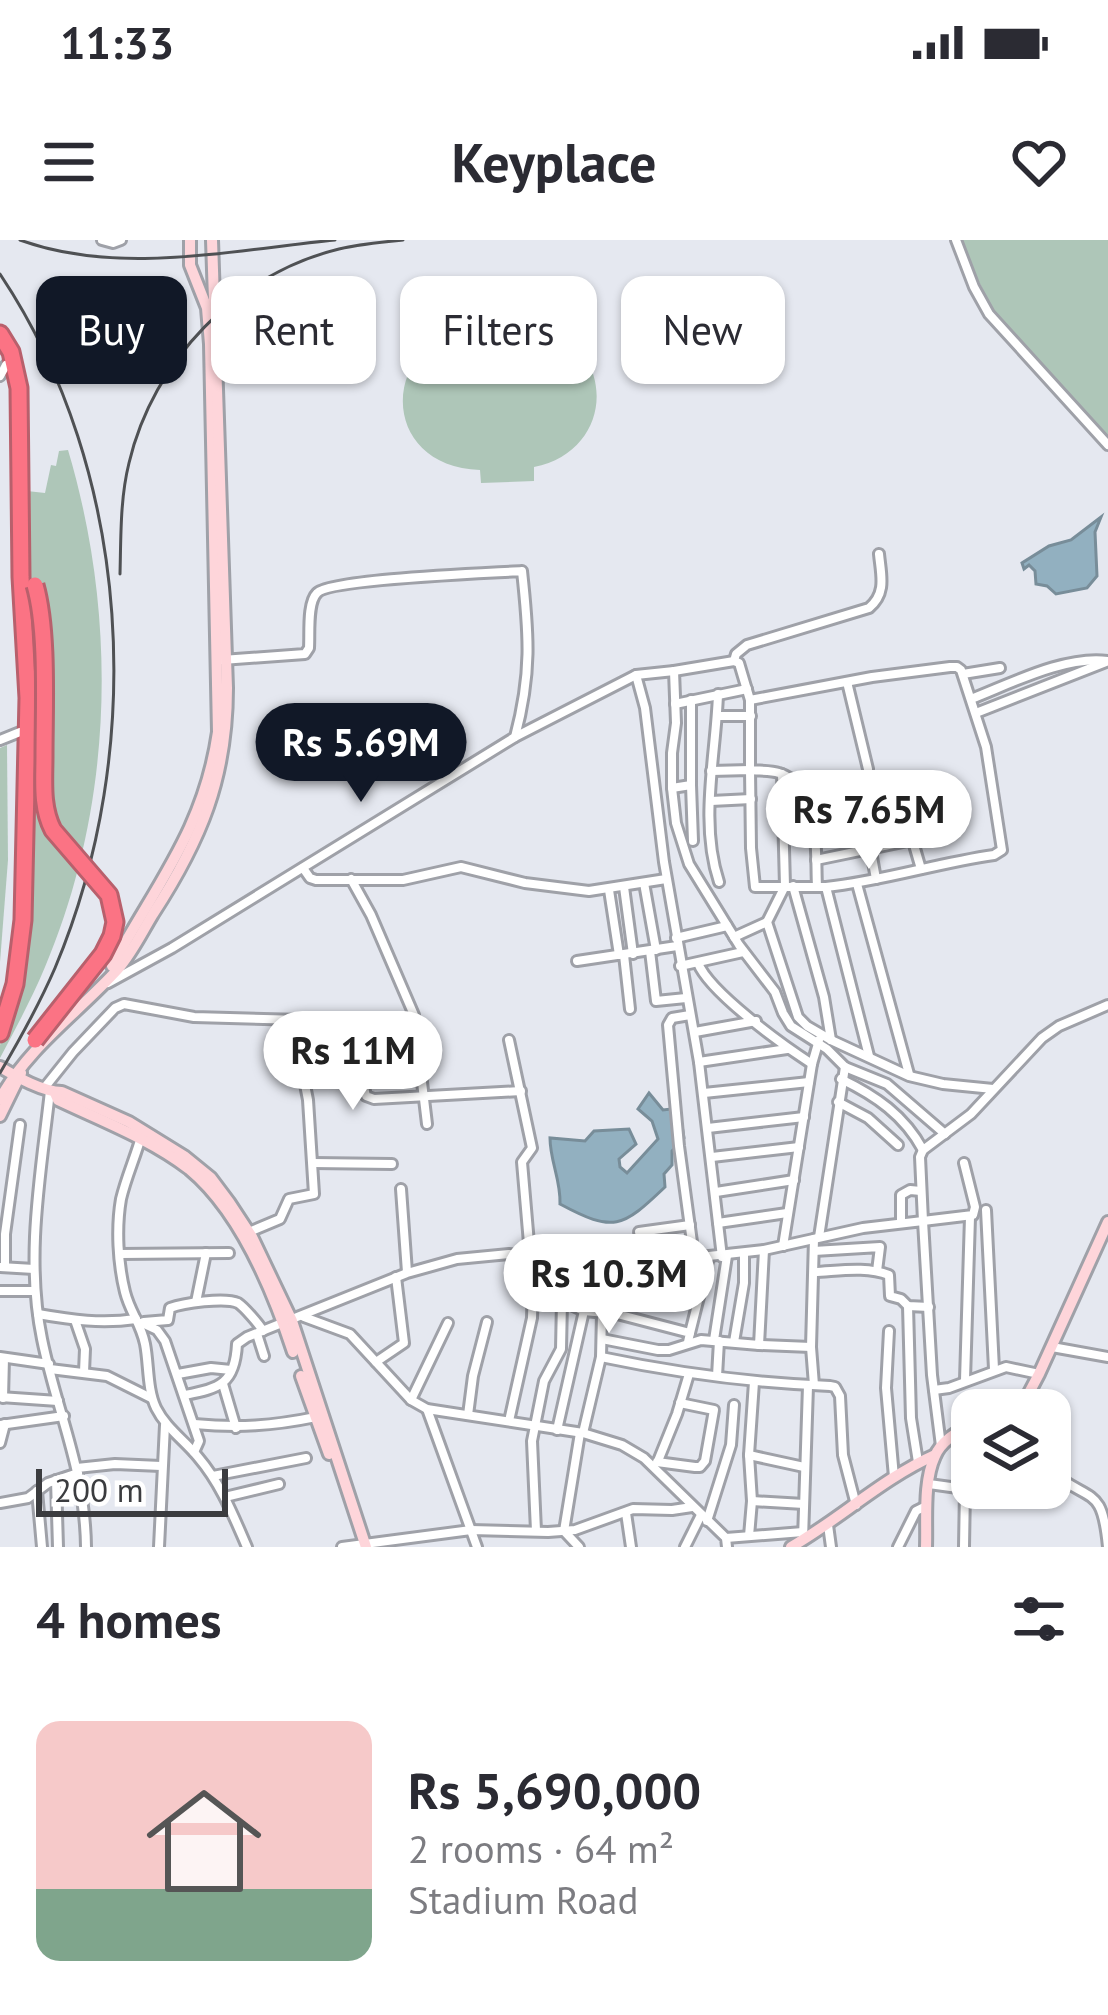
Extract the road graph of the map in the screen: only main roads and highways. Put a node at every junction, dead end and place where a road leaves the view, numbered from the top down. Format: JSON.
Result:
{"nodes":[{"id":1,"x":0,"y":334,"type":"edge"},
{"id":2,"x":2,"y":364,"type":"edge"},
{"id":3,"x":16,"y":573,"type":"junction"},
{"id":4,"x":0,"y":1004,"type":"edge"},
{"id":5,"x":0,"y":1034,"type":"edge"},
{"id":6,"x":34,"y":1047,"type":"road end"}],
"edges":[{"from":1,"to":3,"type":"highway"},
{"from":2,"to":3,"type":"highway"},
{"from":3,"to":4,"type":"highway"},
{"from":3,"to":5,"type":"highway"},
{"from":3,"to":6,"type":"highway","bridge":true}]}
